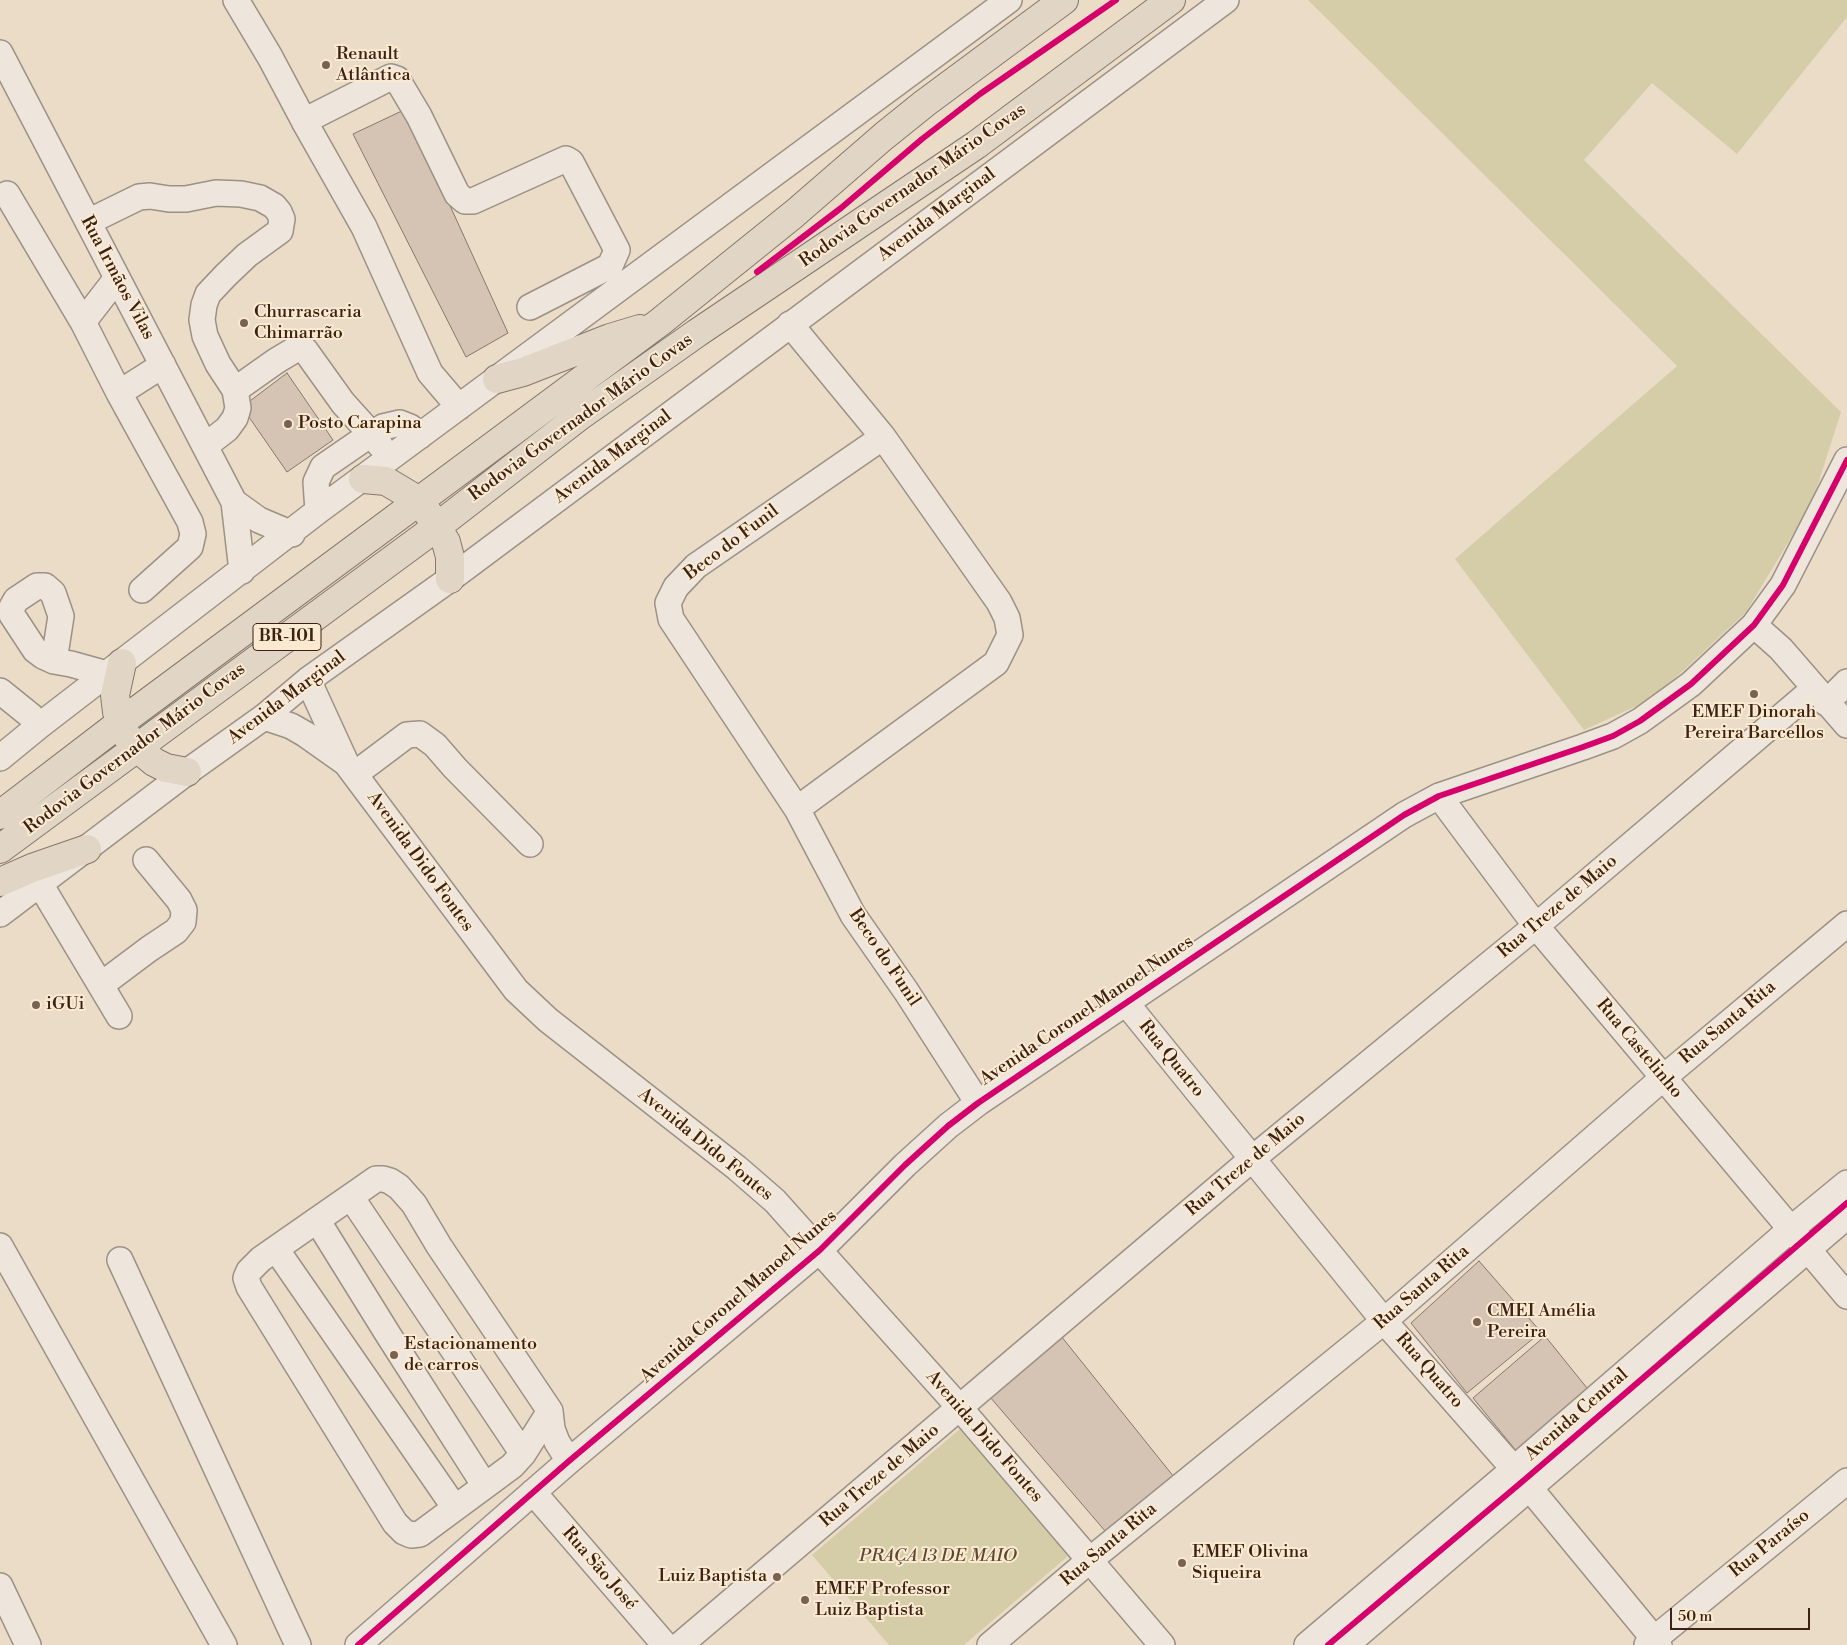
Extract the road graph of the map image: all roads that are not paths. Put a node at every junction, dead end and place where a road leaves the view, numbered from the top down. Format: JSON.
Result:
{"nodes":[{"id":1,"x":236,"y":0,"type":"edge"},
{"id":2,"x":1008,"y":0,"type":"edge"},
{"id":3,"x":1064,"y":0,"type":"edge"},
{"id":4,"x":1171,"y":0,"type":"edge"},
{"id":5,"x":1226,"y":0,"type":"edge"},
{"id":6,"x":0,"y":54,"type":"edge"},
{"id":7,"x":304,"y":120,"type":"junction"},
{"id":8,"x":7,"y":194,"type":"dead end"},
{"id":9,"x":88,"y":222,"type":"junction"},
{"id":10,"x":117,"y":278,"type":"junction"},
{"id":11,"x":530,"y":307,"type":"dead end"},
{"id":12,"x":83,"y":322,"type":"junction"},
{"id":13,"x":660,"y":322,"type":"junction"},
{"id":14,"x":790,"y":324,"type":"junction"},
{"id":15,"x":163,"y":365,"type":"junction"},
{"id":16,"x":497,"y":379,"type":"junction"},
{"id":17,"x":235,"y":390,"type":"junction"},
{"id":18,"x":119,"y":393,"type":"junction"},
{"id":19,"x":459,"y":407,"type":"junction"},
{"id":20,"x":371,"y":434,"type":"junction"},
{"id":21,"x":420,"y":436,"type":"junction"},
{"id":22,"x":883,"y":437,"type":"junction"},
{"id":23,"x":205,"y":446,"type":"junction"},
{"id":24,"x":390,"y":458,"type":"junction"},
{"id":25,"x":1847,"y":460,"type":"edge"},
{"id":26,"x":363,"y":479,"type":"junction"},
{"id":27,"x":234,"y":502,"type":"junction"},
{"id":28,"x":421,"y":502,"type":"junction"},
{"id":29,"x":318,"y":512,"type":"junction"},
{"id":30,"x":438,"y":526,"type":"junction"},
{"id":31,"x":292,"y":534,"type":"junction"},
{"id":32,"x":242,"y":571,"type":"junction"},
{"id":33,"x":450,"y":579,"type":"junction"},
{"id":34,"x":142,"y":590,"type":"dead end"},
{"id":35,"x":1754,"y":625,"type":"junction"},
{"id":36,"x":54,"y":661,"type":"dead end"},
{"id":37,"x":114,"y":668,"type":"junction"},
{"id":38,"x":308,"y":680,"type":"junction"},
{"id":39,"x":1847,"y":682,"type":"edge"},
{"id":40,"x":0,"y":691,"type":"edge"},
{"id":41,"x":1821,"y":696,"type":"junction"},
{"id":42,"x":264,"y":717,"type":"junction"},
{"id":43,"x":120,"y":723,"type":"junction"},
{"id":44,"x":1847,"y":725,"type":"edge"},
{"id":45,"x":39,"y":726,"type":"junction"},
{"id":46,"x":136,"y":747,"type":"junction"},
{"id":47,"x":0,"y":758,"type":"edge"},
{"id":48,"x":351,"y":769,"type":"junction"},
{"id":49,"x":187,"y":772,"type":"junction"},
{"id":50,"x":1439,"y":796,"type":"junction"},
{"id":51,"x":797,"y":809,"type":"junction"},
{"id":52,"x":0,"y":815,"type":"edge"},
{"id":53,"x":530,"y":844,"type":"dead end"},
{"id":54,"x":87,"y":848,"type":"junction"},
{"id":55,"x":0,"y":849,"type":"edge"},
{"id":56,"x":146,"y":860,"type":"dead end"},
{"id":57,"x":0,"y":882,"type":"edge"},
{"id":58,"x":40,"y":884,"type":"junction"},
{"id":59,"x":0,"y":914,"type":"edge"},
{"id":60,"x":1847,"y":924,"type":"edge"},
{"id":61,"x":1536,"y":926,"type":"junction"},
{"id":62,"x":101,"y":985,"type":"junction"},
{"id":63,"x":1126,"y":1003,"type":"junction"},
{"id":64,"x":119,"y":1016,"type":"dead end"},
{"id":65,"x":1663,"y":1078,"type":"junction"},
{"id":66,"x":978,"y":1103,"type":"junction"},
{"id":67,"x":1252,"y":1159,"type":"junction"},
{"id":68,"x":1847,"y":1183,"type":"edge"},
{"id":69,"x":351,"y":1197,"type":"junction"},
{"id":70,"x":1847,"y":1216,"type":"edge"},
{"id":71,"x":317,"y":1220,"type":"junction"},
{"id":72,"x":1791,"y":1229,"type":"junction"},
{"id":73,"x":0,"y":1246,"type":"edge"},
{"id":74,"x":276,"y":1250,"type":"junction"},
{"id":75,"x":820,"y":1250,"type":"junction"},
{"id":76,"x":1808,"y":1250,"type":"junction"},
{"id":77,"x":120,"y":1260,"type":"dead end"},
{"id":78,"x":1847,"y":1296,"type":"edge"},
{"id":79,"x":1384,"y":1320,"type":"junction"},
{"id":80,"x":960,"y":1408,"type":"junction"},
{"id":81,"x":550,"y":1411,"type":"junction"},
{"id":82,"x":523,"y":1454,"type":"junction"},
{"id":83,"x":569,"y":1461,"type":"junction"},
{"id":84,"x":1522,"y":1479,"type":"junction"},
{"id":85,"x":1847,"y":1480,"type":"edge"},
{"id":86,"x":485,"y":1486,"type":"junction"},
{"id":87,"x":533,"y":1492,"type":"junction"},
{"id":88,"x":455,"y":1508,"type":"junction"},
{"id":89,"x":1090,"y":1560,"type":"junction"},
{"id":90,"x":0,"y":1586,"type":"edge"},
{"id":91,"x":1653,"y":1643,"type":"edge"},
{"id":92,"x":28,"y":1645,"type":"edge"},
{"id":93,"x":224,"y":1645,"type":"edge"},
{"id":94,"x":298,"y":1645,"type":"edge"},
{"id":95,"x":358,"y":1645,"type":"edge"},
{"id":96,"x":665,"y":1645,"type":"edge"},
{"id":97,"x":680,"y":1645,"type":"edge"},
{"id":98,"x":990,"y":1645,"type":"edge"},
{"id":99,"x":1162,"y":1645,"type":"edge"},
{"id":100,"x":1307,"y":1645,"type":"edge"},
{"id":101,"x":1346,"y":1645,"type":"edge"}],
"edges":[{"from":1,"to":7,"type":"street"},
{"from":2,"to":16,"type":"street"},
{"from":3,"to":13,"type":"main road","name":"Rodovia Governador Mário Covas","number":"BR-101"},
{"from":4,"to":30,"type":"main road","name":"Rodovia Governador Mário Covas","number":"BR-101"},
{"from":5,"to":14,"type":"street","name":"Avenida Marginal"},
{"from":6,"to":9,"type":"street","name":"Rua Irmãos Vilas"},
{"from":7,"to":11,"type":"street"},
{"from":7,"to":19,"type":"street"},
{"from":8,"to":12,"type":"street"},
{"from":9,"to":10,"type":"street","name":"Rua Irmãos Vilas"},
{"from":9,"to":17,"type":"street"},
{"from":10,"to":12,"type":"street"},
{"from":10,"to":15,"type":"street","name":"Rua Irmãos Vilas"},
{"from":12,"to":18,"type":"street"},
{"from":13,"to":16,"type":"main road"},
{"from":13,"to":28,"type":"main road","name":"Rodovia Governador Mário Covas","number":"BR-101"},
{"from":14,"to":22,"type":"street"},
{"from":14,"to":33,"type":"street","name":"Avenida Marginal"},
{"from":15,"to":18,"type":"street"},
{"from":15,"to":23,"type":"street","name":"Rua Irmãos Vilas"},
{"from":16,"to":19,"type":"street"},
{"from":17,"to":20,"type":"street"},
{"from":17,"to":23,"type":"street"},
{"from":18,"to":34,"type":"street"},
{"from":19,"to":21,"type":"street"},
{"from":20,"to":21,"type":"street"},
{"from":20,"to":24,"type":"street"},
{"from":20,"to":29,"type":"street"},
{"from":21,"to":24,"type":"street"},
{"from":22,"to":51,"type":"street"},
{"from":22,"to":51,"type":"street","name":"Beco do Funil"},
{"from":23,"to":27,"type":"street","name":"Rua Irmãos Vilas"},
{"from":24,"to":26,"type":"street"},
{"from":25,"to":35,"type":"street","name":"Avenida Coronel Manoel Nunes"},
{"from":26,"to":28,"type":"main road"},
{"from":26,"to":29,"type":"street"},
{"from":27,"to":31,"type":"street","name":"Rua Irmãos Vilas"},
{"from":27,"to":32,"type":"street","name":"Rua Irmãos Vilas"},
{"from":28,"to":30,"type":"main road"},
{"from":28,"to":43,"type":"main road","name":"Rodovia Governador Mário Covas","number":"BR-101"},
{"from":29,"to":31,"type":"street"},
{"from":30,"to":33,"type":"main road"},
{"from":30,"to":46,"type":"main road","name":"Rodovia Governador Mário Covas","number":"BR-101"},
{"from":31,"to":32,"type":"street"},
{"from":32,"to":37,"type":"street"},
{"from":33,"to":38,"type":"street","name":"Avenida Marginal"},
{"from":35,"to":41,"type":"street"},
{"from":35,"to":50,"type":"street","name":"Avenida Coronel Manoel Nunes"},
{"from":36,"to":37,"type":"street"},
{"from":37,"to":43,"type":"main road"},
{"from":37,"to":45,"type":"street"},
{"from":38,"to":42,"type":"street","name":"Avenida Marginal"},
{"from":38,"to":48,"type":"street","name":"Avenida Dido Fontes"},
{"from":39,"to":41,"type":"street","name":"Rua Treze de Maio"},
{"from":40,"to":45,"type":"street"},
{"from":41,"to":44,"type":"street"},
{"from":41,"to":61,"type":"street","name":"Rua Treze de Maio"},
{"from":42,"to":48,"type":"street","name":"Avenida Dido Fontes"},
{"from":42,"to":49,"type":"street","name":"Avenida Marginal"},
{"from":43,"to":46,"type":"main road"},
{"from":43,"to":52,"type":"main road","name":"Rodovia Governador Mário Covas","number":"BR-101"},
{"from":45,"to":47,"type":"street"},
{"from":46,"to":49,"type":"main road"},
{"from":46,"to":55,"type":"main road","name":"Rodovia Governador Mário Covas","number":"BR-101"},
{"from":48,"to":53,"type":"street"},
{"from":48,"to":75,"type":"street","name":"Avenida Dido Fontes"},
{"from":49,"to":54,"type":"street","name":"Avenida Marginal"},
{"from":50,"to":61,"type":"street","name":"Rua Castelinho"},
{"from":50,"to":63,"type":"street","name":"Avenida Coronel Manoel Nunes"},
{"from":51,"to":66,"type":"street","name":"Beco do Funil"},
{"from":54,"to":57,"type":"main road"},
{"from":54,"to":58,"type":"street","name":"Avenida Marginal"},
{"from":56,"to":62,"type":"street"},
{"from":58,"to":59,"type":"street","name":"Avenida Marginal"},
{"from":58,"to":62,"type":"street"},
{"from":60,"to":65,"type":"street","name":"Rua Santa Rita"},
{"from":61,"to":65,"type":"street","name":"Rua Castelinho"},
{"from":61,"to":67,"type":"street","name":"Rua Treze de Maio"},
{"from":62,"to":64,"type":"street"},
{"from":63,"to":66,"type":"street","name":"Avenida Coronel Manoel Nunes"},
{"from":63,"to":67,"type":"street","name":"Rua Quatro"},
{"from":65,"to":72,"type":"street","name":"Rua Castelinho"},
{"from":65,"to":79,"type":"street","name":"Rua Santa Rita"},
{"from":66,"to":75,"type":"street","name":"Avenida Coronel Manoel Nunes"},
{"from":67,"to":79,"type":"street","name":"Rua Quatro"},
{"from":67,"to":80,"type":"street","name":"Rua Treze de Maio"},
{"from":68,"to":72,"type":"street","name":"Avenida Central"},
{"from":69,"to":71,"type":"street"},
{"from":69,"to":81,"type":"street"},
{"from":69,"to":82,"type":"street"},
{"from":70,"to":76,"type":"street","name":"Avenida Central"},
{"from":71,"to":74,"type":"street"},
{"from":71,"to":86,"type":"street"},
{"from":72,"to":76,"type":"street","name":"Rua Castelinho"},
{"from":72,"to":84,"type":"street","name":"Avenida Central"},
{"from":73,"to":93,"type":"street"},
{"from":74,"to":88,"type":"street"},
{"from":74,"to":88,"type":"street"},
{"from":75,"to":80,"type":"street","name":"Avenida Dido Fontes"},
{"from":75,"to":83,"type":"street","name":"Avenida Coronel Manoel Nunes"},
{"from":76,"to":78,"type":"street","name":"Rua Castelinho"},
{"from":76,"to":84,"type":"street","name":"Avenida Central"},
{"from":77,"to":94,"type":"street"},
{"from":79,"to":84,"type":"street","name":"Rua Quatro"},
{"from":79,"to":89,"type":"street","name":"Rua Santa Rita"},
{"from":80,"to":89,"type":"street","name":"Avenida Dido Fontes"},
{"from":80,"to":97,"type":"street","name":"Rua Treze de Maio"},
{"from":81,"to":82,"type":"street"},
{"from":81,"to":83,"type":"street"},
{"from":82,"to":86,"type":"street"},
{"from":83,"to":87,"type":"street","name":"Avenida Coronel Manoel Nunes"},
{"from":84,"to":91,"type":"street","name":"Rua Quatro"},
{"from":84,"to":100,"type":"street","name":"Avenida Central"},
{"from":84,"to":101,"type":"street","name":"Avenida Central"},
{"from":85,"to":91,"type":"street","name":"Rua Paraíso"},
{"from":86,"to":88,"type":"street"},
{"from":87,"to":95,"type":"street","name":"Avenida Coronel Manoel Nunes"},
{"from":87,"to":96,"type":"street","name":"Rua São José"},
{"from":89,"to":98,"type":"street","name":"Rua Santa Rita"},
{"from":89,"to":99,"type":"street","name":"Avenida Dido Fontes"},
{"from":90,"to":92,"type":"street"}]}
